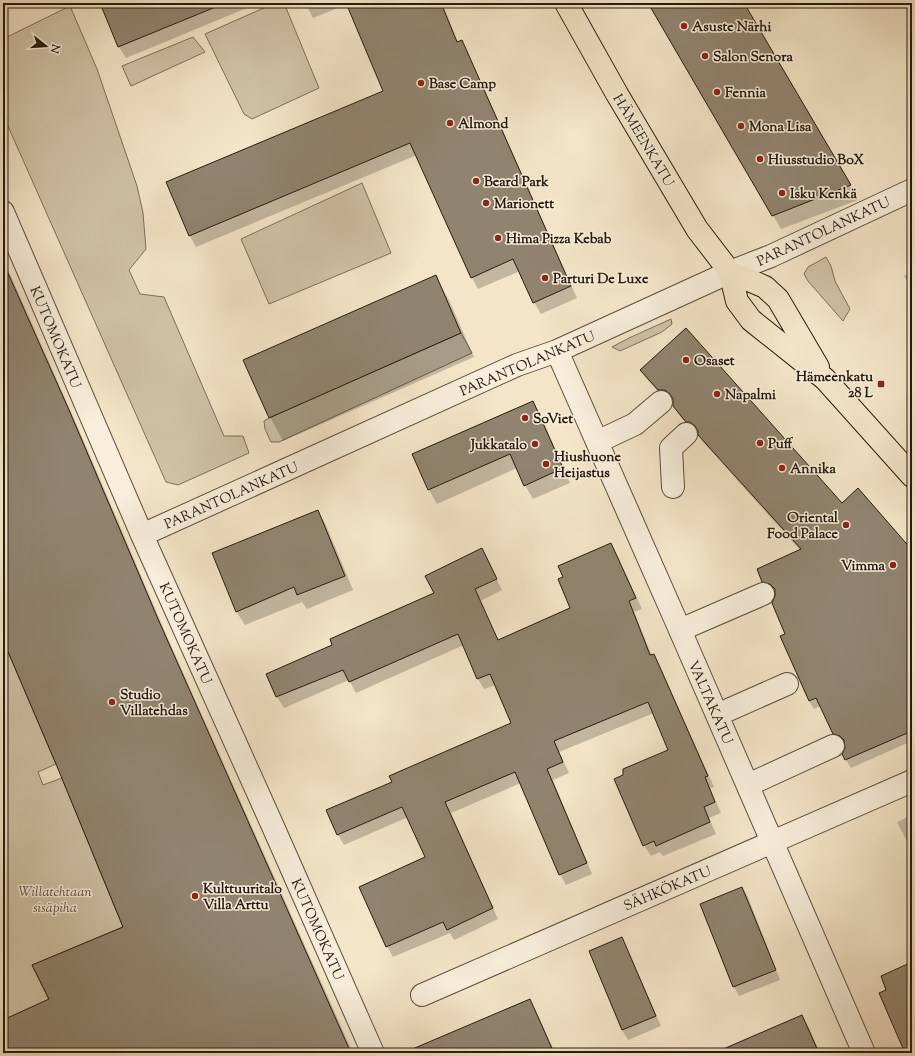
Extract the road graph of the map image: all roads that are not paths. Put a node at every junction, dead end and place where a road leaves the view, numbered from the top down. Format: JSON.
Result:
{"nodes":[{"id":1,"x":566,"y":3,"type":"edge"},
{"id":2,"x":912,"y":190,"type":"edge"},
{"id":3,"x":3,"y":212,"type":"edge"},
{"id":4,"x":730,"y":272,"type":"junction"},
{"id":5,"x":557,"y":351,"type":"junction"},
{"id":6,"x":825,"y":379,"type":"junction"},
{"id":7,"x":661,"y":402,"type":"dead end"},
{"id":8,"x":686,"y":434,"type":"dead end"},
{"id":9,"x":598,"y":442,"type":"junction"},
{"id":10,"x":912,"y":476,"type":"edge"},
{"id":11,"x":673,"y":487,"type":"dead end"},
{"id":12,"x":142,"y":535,"type":"junction"},
{"id":13,"x":763,"y":594,"type":"dead end"},
{"id":14,"x":680,"y":630,"type":"junction"},
{"id":15,"x":787,"y":684,"type":"dead end"},
{"id":16,"x":717,"y":715,"type":"junction"},
{"id":17,"x":833,"y":746,"type":"dead end"},
{"id":18,"x":912,"y":781,"type":"edge"},
{"id":19,"x":748,"y":785,"type":"junction"},
{"id":20,"x":773,"y":843,"type":"junction"},
{"id":21,"x":422,"y":995,"type":"dead end"},
{"id":22,"x":372,"y":1053,"type":"edge"},
{"id":23,"x":864,"y":1053,"type":"edge"}],
"edges":[{"from":1,"to":4,"type":"main road","name":"HÄMEENKATU"},
{"from":2,"to":4,"type":"street","name":"PARANTOLANKATU"},
{"from":3,"to":12,"type":"street","name":"KUTOMOKATU"},
{"from":4,"to":5,"type":"street","name":"PARANTOLANKATU"},
{"from":4,"to":6,"type":"main road","name":"HÄMEENKATU"},
{"from":4,"to":6,"type":"main road","name":"HÄMEENKATU"},
{"from":5,"to":9,"type":"street","name":"VALTAKATU"},
{"from":5,"to":12,"type":"street","name":"PARANTOLANKATU"},
{"from":6,"to":10,"type":"main road","name":"HÄMEENKATU"},
{"from":7,"to":9,"type":"street"},
{"from":8,"to":11,"type":"street"},
{"from":9,"to":14,"type":"street","name":"VALTAKATU"},
{"from":12,"to":22,"type":"street","name":"KUTOMOKATU"},
{"from":13,"to":14,"type":"street"},
{"from":14,"to":16,"type":"street","name":"VALTAKATU"},
{"from":15,"to":16,"type":"street"},
{"from":16,"to":19,"type":"street","name":"VALTAKATU"},
{"from":17,"to":19,"type":"street"},
{"from":18,"to":20,"type":"street","name":"SÄHKÖKATU"},
{"from":19,"to":20,"type":"street","name":"VALTAKATU"},
{"from":20,"to":21,"type":"street","name":"SÄHKÖKATU"},
{"from":20,"to":23,"type":"street","name":"VALTAKATU"}]}
